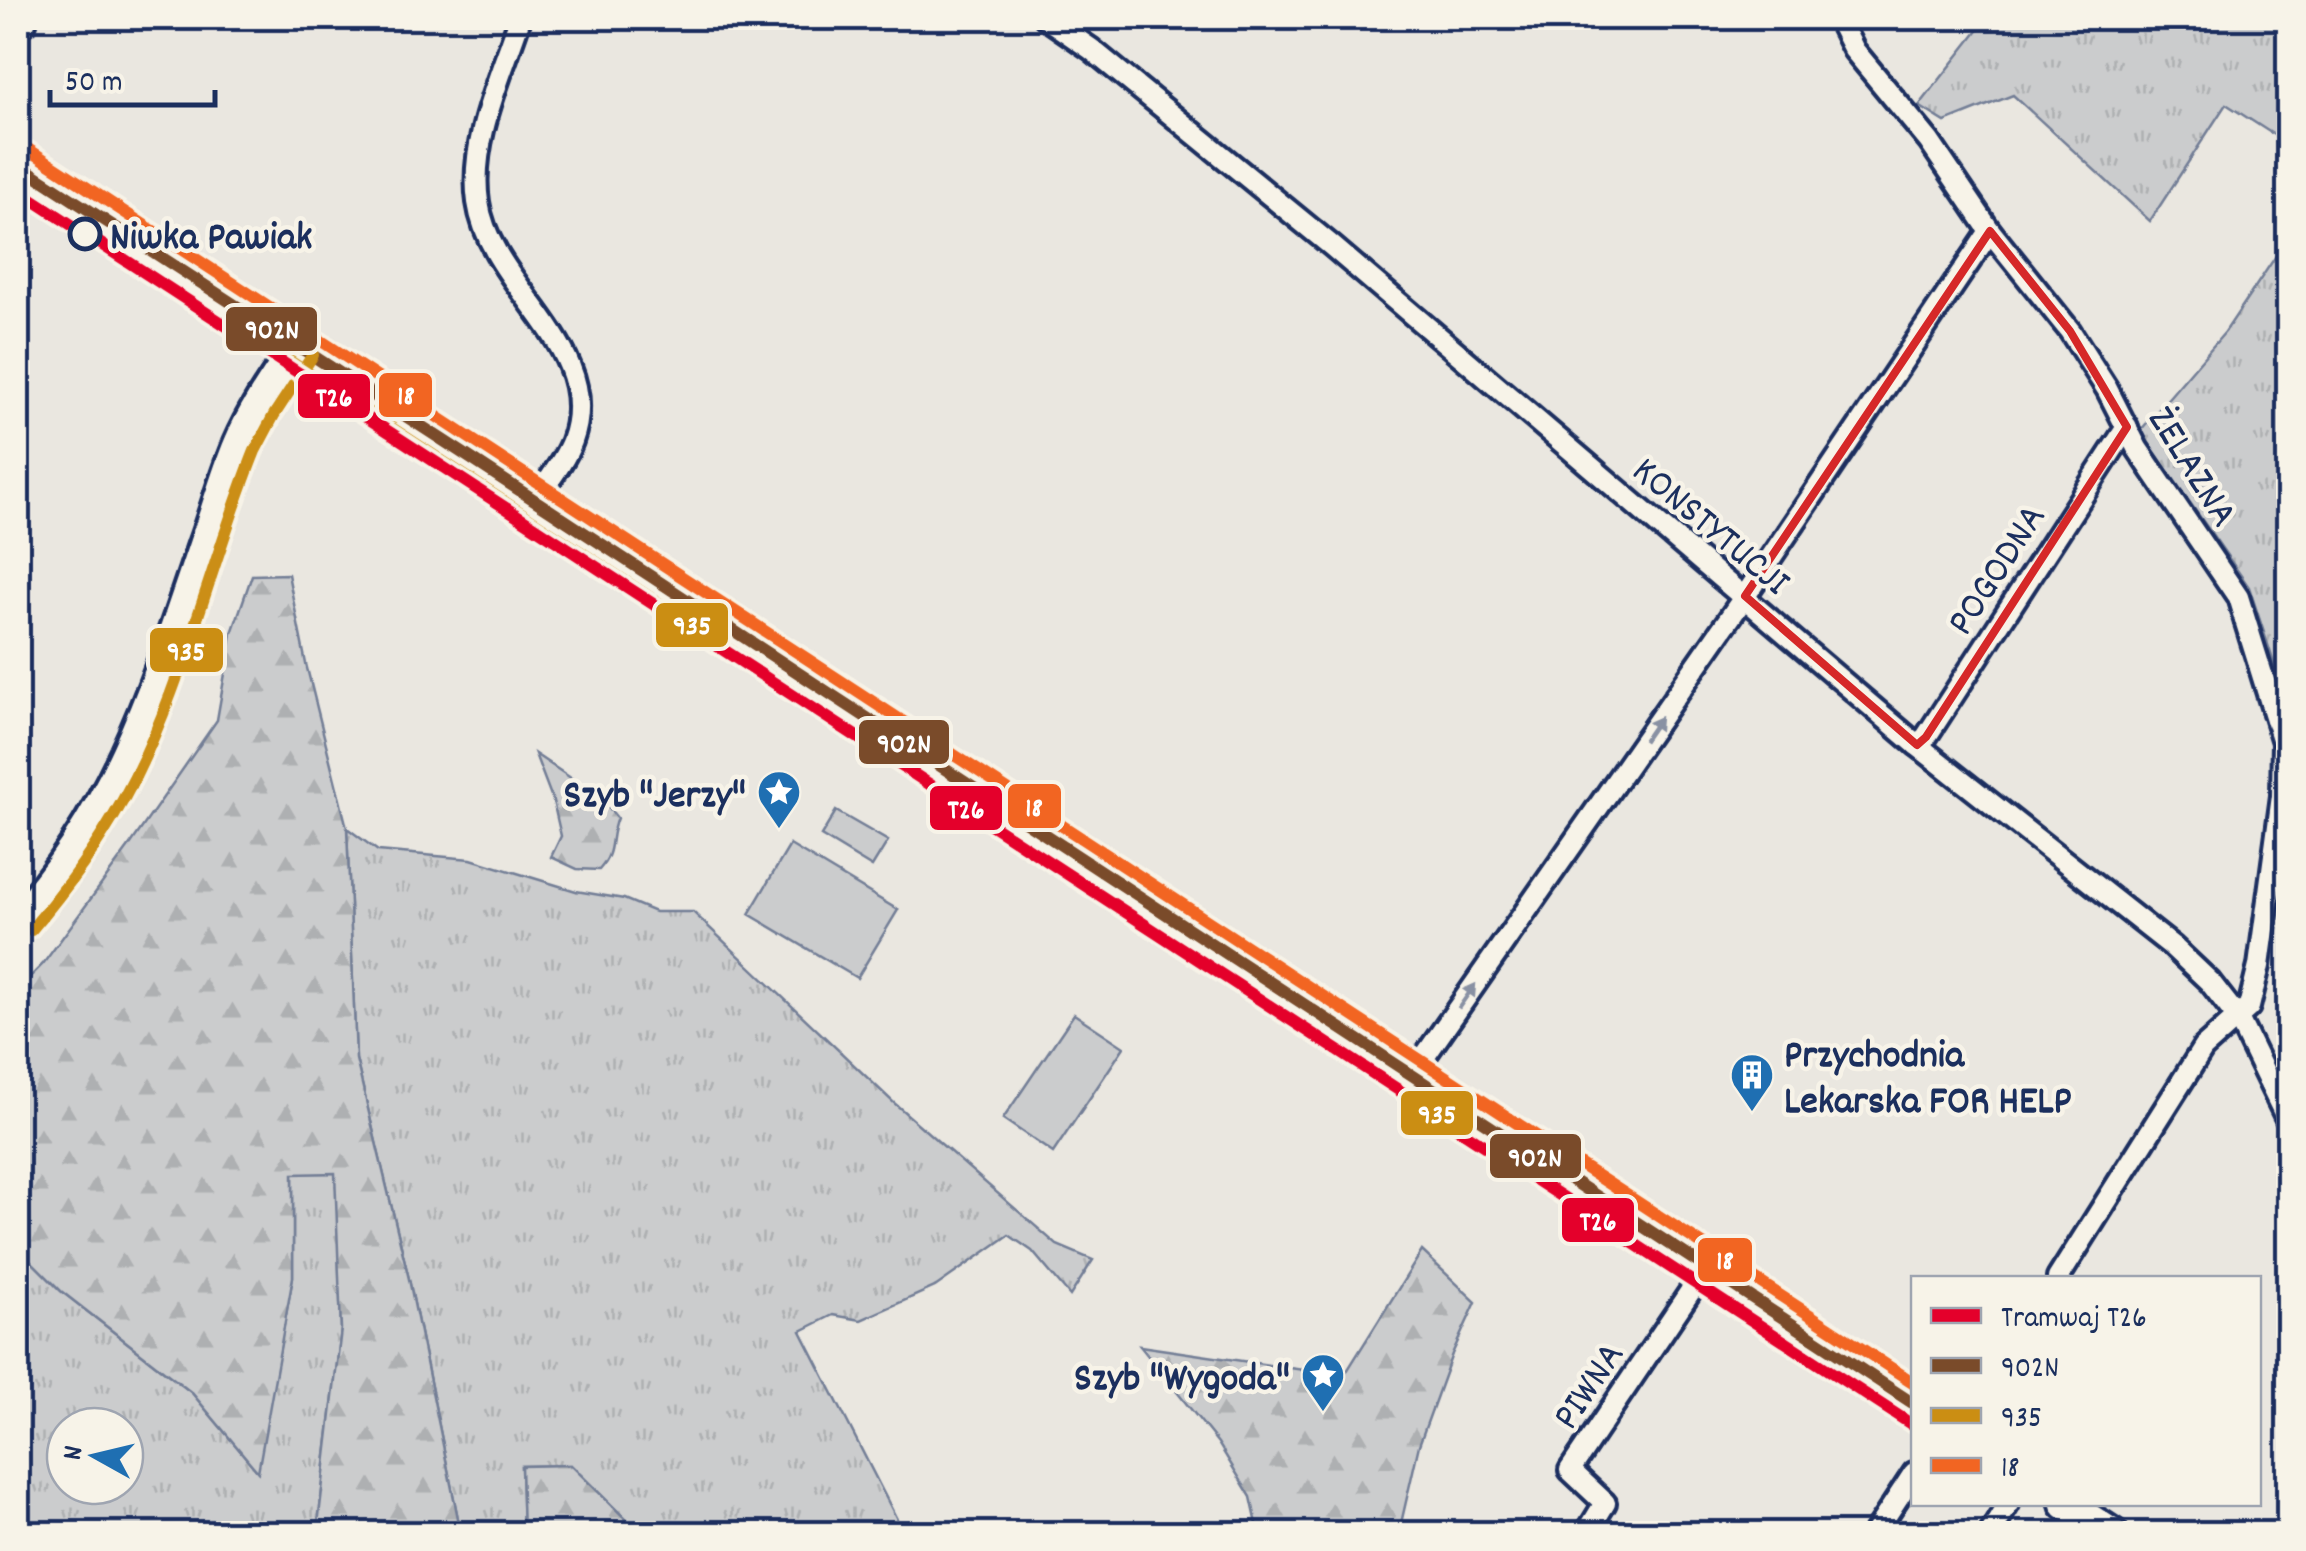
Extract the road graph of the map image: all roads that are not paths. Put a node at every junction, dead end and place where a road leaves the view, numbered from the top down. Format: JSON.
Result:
{"nodes":[{"id":1,"x":520,"y":18,"type":"edge"},
{"id":2,"x":1046,"y":18,"type":"edge"},
{"id":3,"x":1838,"y":18,"type":"edge"},
{"id":4,"x":18,"y":164,"type":"edge"},
{"id":5,"x":1990,"y":231,"type":"junction"},
{"id":6,"x":298,"y":345,"type":"junction"},
{"id":7,"x":2127,"y":427,"type":"junction"},
{"id":8,"x":536,"y":499,"type":"junction"},
{"id":9,"x":1744,"y":596,"type":"junction"},
{"id":10,"x":1917,"y":745,"type":"junction"},
{"id":11,"x":18,"y":918,"type":"edge"},
{"id":12,"x":2238,"y":1018,"type":"junction"},
{"id":13,"x":1411,"y":1076,"type":"junction"},
{"id":14,"x":2288,"y":1120,"type":"edge"},
{"id":15,"x":1706,"y":1268,"type":"junction"},
{"id":16,"x":2059,"y":1276,"type":"edge"},
{"id":17,"x":1911,"y":1402,"type":"edge"},
{"id":18,"x":1911,"y":1478,"type":"edge"},
{"id":19,"x":2007,"y":1506,"type":"edge"},
{"id":20,"x":2069,"y":1506,"type":"edge"},
{"id":21,"x":1586,"y":1534,"type":"edge"},
{"id":22,"x":1874,"y":1534,"type":"edge"},
{"id":23,"x":1990,"y":1534,"type":"edge"},
{"id":24,"x":2112,"y":1534,"type":"edge"}],
"edges":[{"from":1,"to":8,"type":"street"},
{"from":2,"to":9,"type":"street","name":"KONSTYTUCJI"},
{"from":3,"to":5,"type":"street","name":"ŻELAZNA"},
{"from":4,"to":6,"type":"main road"},
{"from":5,"to":7,"type":"street","name":"ŻELAZNA"},
{"from":5,"to":9,"type":"street"},
{"from":6,"to":8,"type":"main road"},
{"from":6,"to":11,"type":"main road"},
{"from":7,"to":10,"type":"street","name":"POGODNA"},
{"from":7,"to":12,"type":"street","name":"ŻELAZNA"},
{"from":8,"to":13,"type":"main road"},
{"from":9,"to":10,"type":"street","name":"KONSTYTUCJI"},
{"from":13,"to":9,"type":"street","one_way":true},
{"from":10,"to":12,"type":"street","name":"KONSTYTUCJI"},
{"from":12,"to":14,"type":"street","name":"KONSTYTUCJI"},
{"from":12,"to":16,"type":"street"},
{"from":13,"to":15,"type":"main road"},
{"from":15,"to":17,"type":"main road"},
{"from":15,"to":21,"type":"street","name":"PIWNA"},
{"from":18,"to":22,"type":"street"},
{"from":19,"to":23,"type":"street"},
{"from":20,"to":24,"type":"main road"}]}
